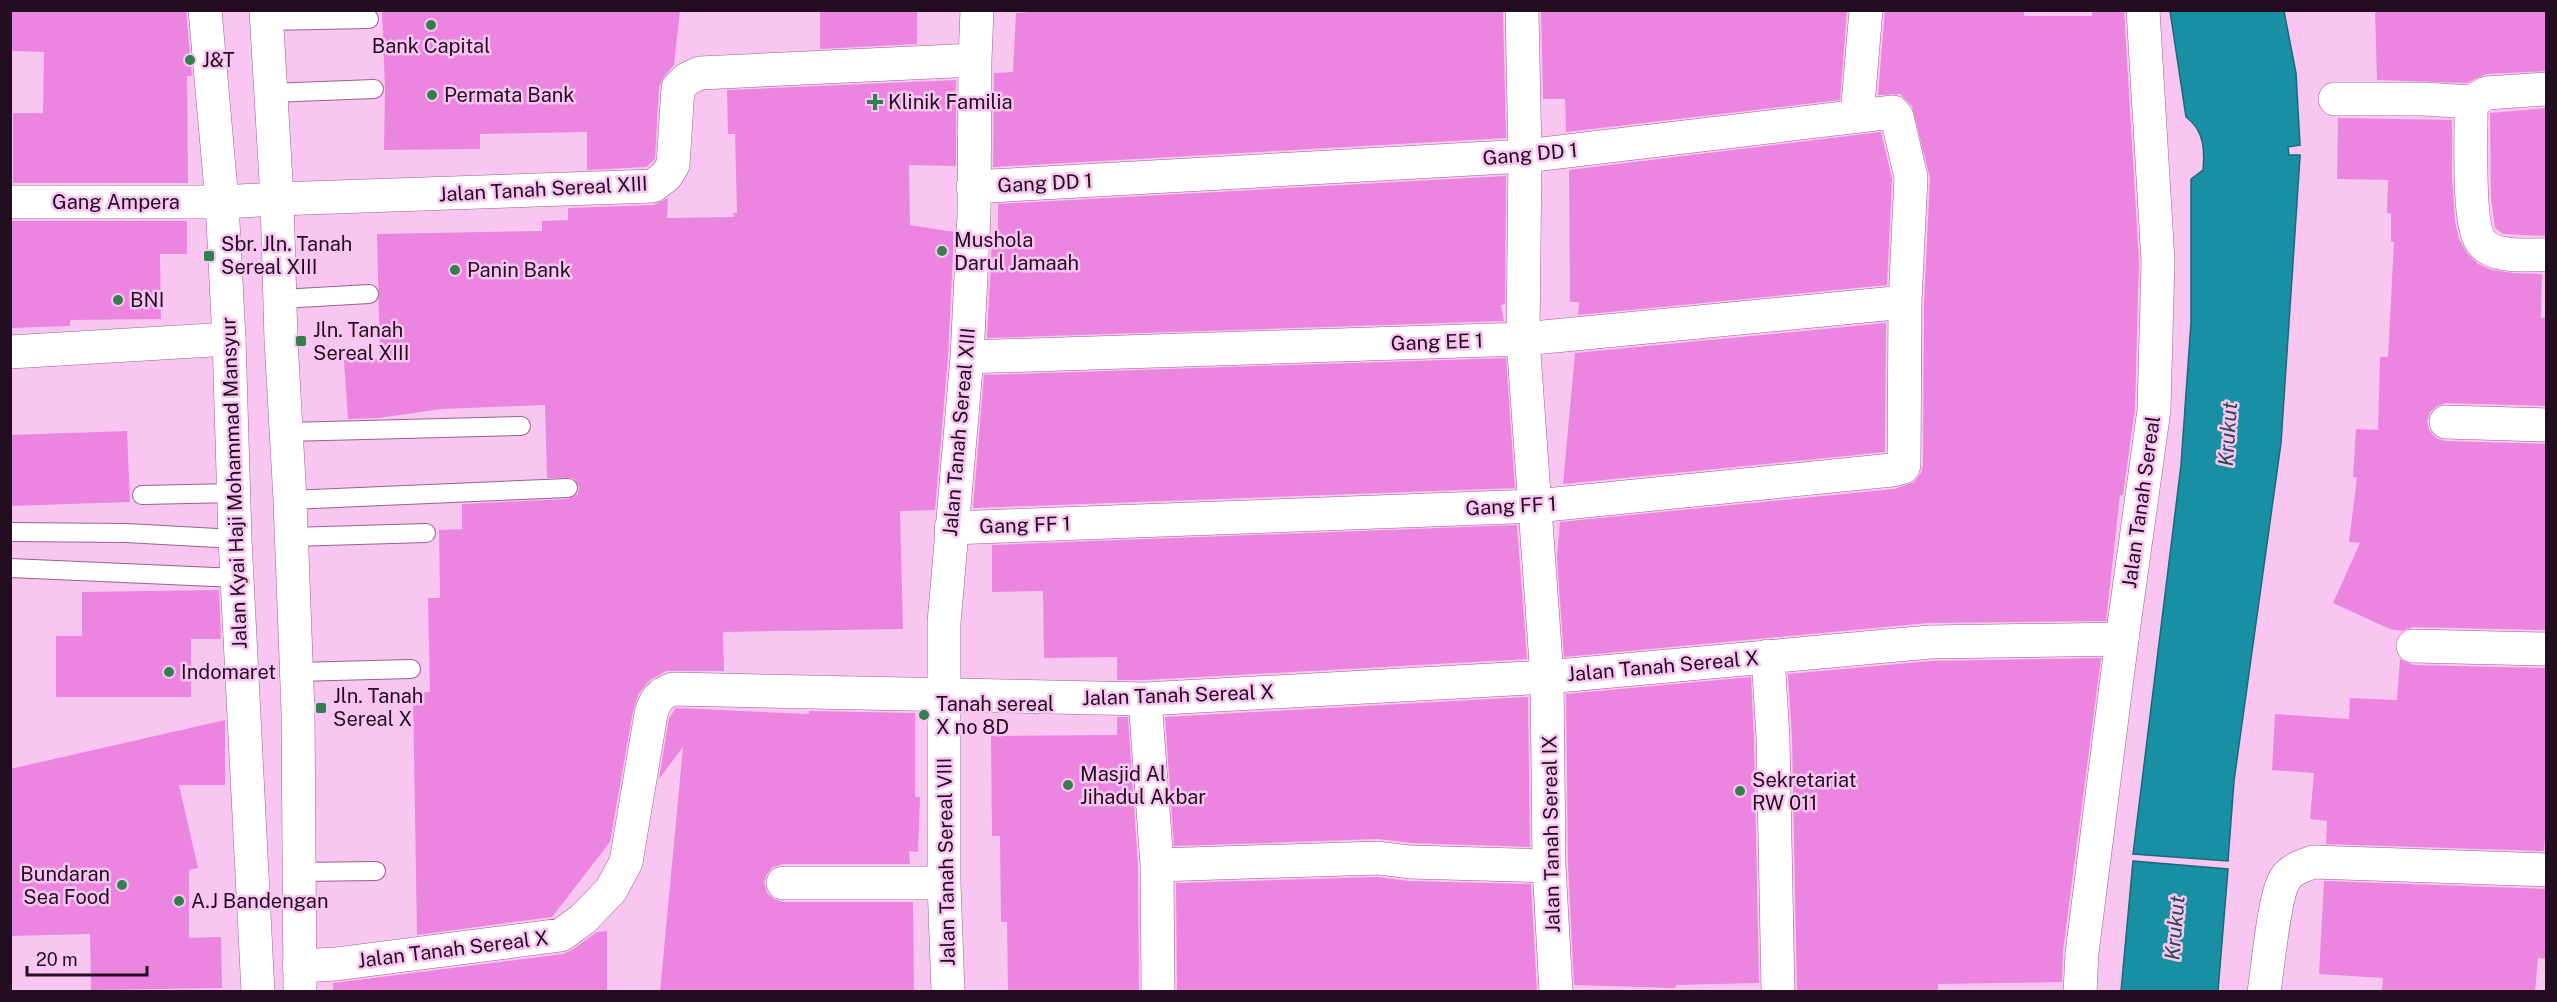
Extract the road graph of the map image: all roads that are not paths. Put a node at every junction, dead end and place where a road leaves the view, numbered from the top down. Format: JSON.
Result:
{"nodes":[{"id":1,"x":205,"y":10,"type":"edge"},
{"id":2,"x":977,"y":10,"type":"edge"},
{"id":3,"x":1522,"y":10,"type":"edge"},
{"id":4,"x":1866,"y":10,"type":"edge"},
{"id":5,"x":2144,"y":10,"type":"edge"},
{"id":6,"x":266,"y":16,"type":"edge"},
{"id":7,"x":369,"y":19,"type":"dead end"},
{"id":8,"x":975,"y":60,"type":"junction"},
{"id":9,"x":374,"y":89,"type":"dead end"},
{"id":10,"x":2547,"y":89,"type":"edge"},
{"id":11,"x":271,"y":93,"type":"junction"},
{"id":12,"x":2335,"y":99,"type":"dead end"},
{"id":13,"x":2471,"y":102,"type":"junction"},
{"id":14,"x":1857,"y":116,"type":"junction"},
{"id":15,"x":1526,"y":156,"type":"junction"},
{"id":16,"x":973,"y":187,"type":"junction"},
{"id":17,"x":277,"y":199,"type":"junction"},
{"id":18,"x":10,"y":201,"type":"edge"},
{"id":19,"x":222,"y":202,"type":"junction"},
{"id":20,"x":2547,"y":255,"type":"edge"},
{"id":21,"x":369,"y":294,"type":"dead end"},
{"id":22,"x":281,"y":298,"type":"junction"},
{"id":23,"x":1905,"y":302,"type":"junction"},
{"id":24,"x":229,"y":339,"type":"junction"},
{"id":25,"x":1523,"y":339,"type":"junction"},
{"id":26,"x":10,"y":352,"type":"edge"},
{"id":27,"x":967,"y":357,"type":"junction"},
{"id":28,"x":2446,"y":422,"type":"dead end"},
{"id":29,"x":2547,"y":425,"type":"edge"},
{"id":30,"x":521,"y":426,"type":"dead end"},
{"id":31,"x":287,"y":432,"type":"junction"},
{"id":32,"x":568,"y":488,"type":"dead end"},
{"id":33,"x":233,"y":493,"type":"junction"},
{"id":34,"x":142,"y":495,"type":"dead end"},
{"id":35,"x":290,"y":500,"type":"junction"},
{"id":36,"x":1536,"y":506,"type":"junction"},
{"id":37,"x":951,"y":528,"type":"junction"},
{"id":38,"x":10,"y":532,"type":"edge"},
{"id":39,"x":426,"y":533,"type":"dead end"},
{"id":40,"x":291,"y":537,"type":"junction"},
{"id":41,"x":235,"y":539,"type":"junction"},
{"id":42,"x":10,"y":568,"type":"edge"},
{"id":43,"x":237,"y":578,"type":"junction"},
{"id":44,"x":2122,"y":639,"type":"junction"},
{"id":45,"x":2413,"y":646,"type":"dead end"},
{"id":46,"x":2547,"y":649,"type":"edge"},
{"id":47,"x":1768,"y":656,"type":"junction"},
{"id":48,"x":411,"y":669,"type":"dead end"},
{"id":49,"x":296,"y":672,"type":"junction"},
{"id":50,"x":1547,"y":677,"type":"junction"},
{"id":51,"x":944,"y":696,"type":"junction"},
{"id":52,"x":1145,"y":699,"type":"junction"},
{"id":53,"x":1157,"y":866,"type":"junction"},
{"id":54,"x":1549,"y":866,"type":"junction"},
{"id":55,"x":2547,"y":870,"type":"edge"},
{"id":56,"x":376,"y":871,"type":"dead end"},
{"id":57,"x":299,"y":872,"type":"junction"},
{"id":58,"x":783,"y":883,"type":"dead end"},
{"id":59,"x":944,"y":883,"type":"junction"},
{"id":60,"x":300,"y":979,"type":"edge"},
{"id":61,"x":257,"y":980,"type":"edge"},
{"id":62,"x":948,"y":992,"type":"edge"},
{"id":63,"x":1158,"y":992,"type":"edge"},
{"id":64,"x":1556,"y":992,"type":"edge"},
{"id":65,"x":1778,"y":992,"type":"edge"},
{"id":66,"x":2080,"y":992,"type":"edge"},
{"id":67,"x":2264,"y":992,"type":"edge"}],
"edges":[{"from":1,"to":19,"type":"street","name":"Jalan Kyai Haji Mohammad Mansyur"},
{"from":2,"to":8,"type":"street","name":"Jalan Tanah Sereal XIII"},
{"from":3,"to":15,"type":"street","name":"Jalan Tanah Sereal IX"},
{"from":4,"to":14,"type":"street"},
{"from":5,"to":44,"type":"street","name":"Jalan Tanah Sereal"},
{"from":6,"to":7,"type":"lane"},
{"from":6,"to":11,"type":"street"},
{"from":8,"to":16,"type":"street","name":"Jalan Tanah Sereal XIII"},
{"from":8,"to":17,"type":"street","name":"Jalan Tanah Sereal XIII"},
{"from":9,"to":11,"type":"lane"},
{"from":10,"to":13,"type":"street"},
{"from":11,"to":17,"type":"street"},
{"from":12,"to":13,"type":"street"},
{"from":13,"to":20,"type":"street"},
{"from":14,"to":15,"type":"street","name":"Gang DD 1"},
{"from":14,"to":23,"type":"street","name":"Gang DD 1"},
{"from":15,"to":16,"type":"street","name":"Gang DD 1"},
{"from":15,"to":25,"type":"street","name":"Jalan Tanah Sereal IX"},
{"from":16,"to":27,"type":"street","name":"Jalan Tanah Sereal XIII"},
{"from":17,"to":19,"type":"street","name":"Gang Ampera"},
{"from":17,"to":22,"type":"street"},
{"from":18,"to":19,"type":"street","name":"Gang Ampera"},
{"from":19,"to":24,"type":"street","name":"Jalan Kyai Haji Mohammad Mansyur"},
{"from":21,"to":22,"type":"lane"},
{"from":22,"to":31,"type":"street"},
{"from":23,"to":25,"type":"street","name":"Gang EE 1"},
{"from":23,"to":36,"type":"street","name":"Gang FF 1"},
{"from":24,"to":26,"type":"street"},
{"from":24,"to":33,"type":"street","name":"Jalan Kyai Haji Mohammad Mansyur"},
{"from":25,"to":27,"type":"street","name":"Gang EE 1"},
{"from":25,"to":36,"type":"street","name":"Jalan Tanah Sereal IX"},
{"from":27,"to":37,"type":"street","name":"Jalan Tanah Sereal XIII"},
{"from":28,"to":29,"type":"street"},
{"from":30,"to":31,"type":"lane"},
{"from":31,"to":35,"type":"street"},
{"from":32,"to":35,"type":"lane"},
{"from":33,"to":34,"type":"lane"},
{"from":33,"to":41,"type":"street","name":"Jalan Kyai Haji Mohammad Mansyur"},
{"from":35,"to":40,"type":"street"},
{"from":36,"to":37,"type":"street","name":"Gang FF 1"},
{"from":36,"to":50,"type":"street","name":"Jalan Tanah Sereal IX"},
{"from":37,"to":51,"type":"street","name":"Jalan Tanah Sereal XIII"},
{"from":38,"to":41,"type":"lane"},
{"from":39,"to":40,"type":"lane"},
{"from":40,"to":49,"type":"street"},
{"from":41,"to":43,"type":"street","name":"Jalan Kyai Haji Mohammad Mansyur"},
{"from":42,"to":43,"type":"lane"},
{"from":43,"to":61,"type":"street","name":"Jalan Kyai Haji Mohammad Mansyur"},
{"from":44,"to":47,"type":"street","name":"Jalan Tanah Sereal X"},
{"from":44,"to":66,"type":"street","name":"Jalan Tanah Sereal"},
{"from":45,"to":46,"type":"street"},
{"from":47,"to":50,"type":"street","name":"Jalan Tanah Sereal X"},
{"from":47,"to":65,"type":"street"},
{"from":48,"to":49,"type":"lane"},
{"from":49,"to":57,"type":"street"},
{"from":50,"to":52,"type":"street","name":"Jalan Tanah Sereal X"},
{"from":50,"to":54,"type":"street","name":"Jalan Tanah Sereal IX"},
{"from":51,"to":52,"type":"street","name":"Jalan Tanah Sereal X"},
{"from":51,"to":59,"type":"street","name":"Jalan Tanah Sereal VIII"},
{"from":51,"to":60,"type":"street","name":"Jalan Tanah Sereal X"},
{"from":52,"to":53,"type":"street"},
{"from":53,"to":54,"type":"street"},
{"from":53,"to":63,"type":"street"},
{"from":54,"to":64,"type":"street","name":"Jalan Tanah Sereal IX"},
{"from":55,"to":67,"type":"street"},
{"from":56,"to":57,"type":"lane"},
{"from":57,"to":60,"type":"street"},
{"from":58,"to":59,"type":"street"},
{"from":59,"to":62,"type":"street","name":"Jalan Tanah Sereal VIII"},
{"from":60,"to":61,"type":"street","name":"Jalan Tanah Sereal X"}]}
